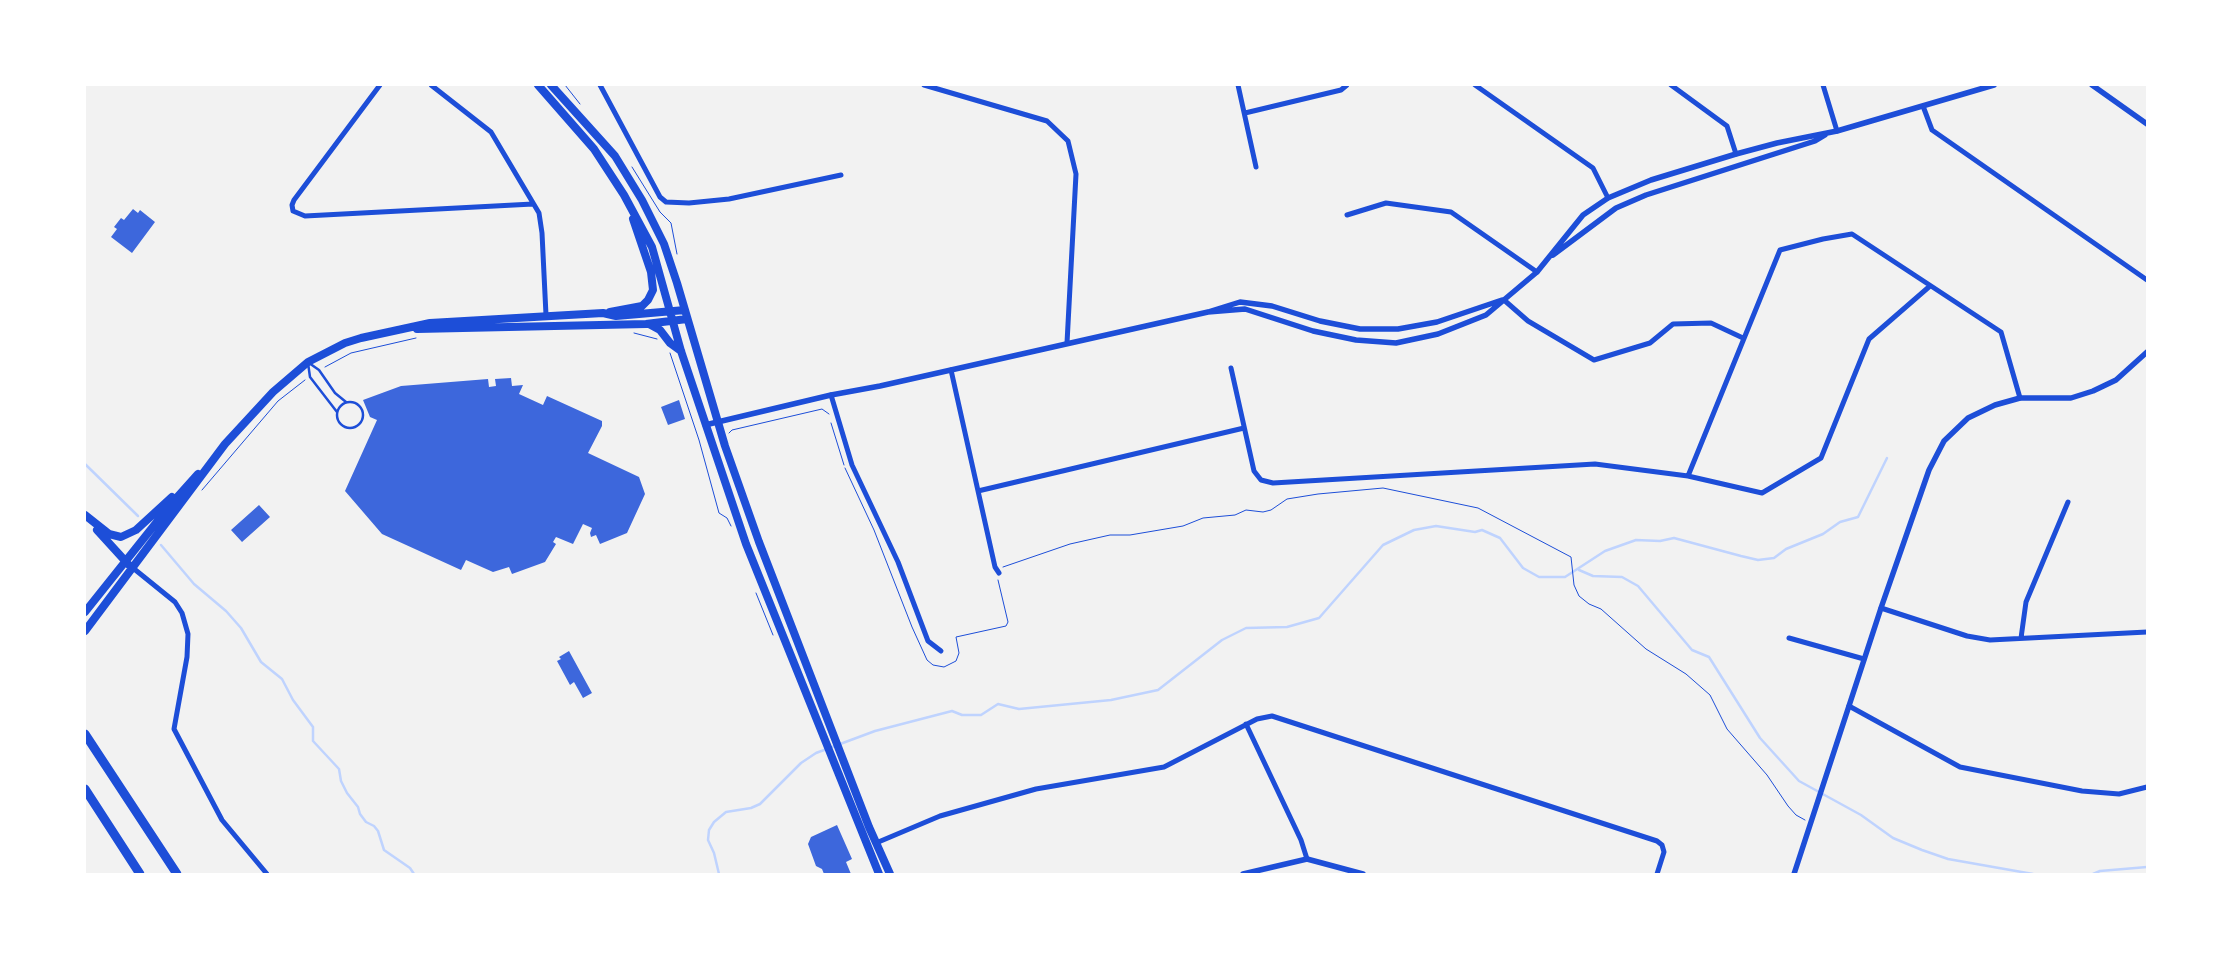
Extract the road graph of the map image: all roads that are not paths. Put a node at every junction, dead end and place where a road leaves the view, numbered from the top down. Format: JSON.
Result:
{"nodes":[{"id":1,"x":380,"y":85,"type":"edge"},
{"id":2,"x":431,"y":85,"type":"edge"},
{"id":3,"x":538,"y":85,"type":"edge"},
{"id":4,"x":551,"y":85,"type":"edge"},
{"id":5,"x":600,"y":85,"type":"edge"},
{"id":6,"x":924,"y":85,"type":"edge"},
{"id":7,"x":1238,"y":85,"type":"edge"},
{"id":8,"x":1347,"y":85,"type":"edge"},
{"id":9,"x":1475,"y":85,"type":"edge"},
{"id":10,"x":1671,"y":85,"type":"edge"},
{"id":11,"x":1823,"y":85,"type":"edge"},
{"id":12,"x":1994,"y":85,"type":"edge"},
{"id":13,"x":2092,"y":85,"type":"edge"},
{"id":14,"x":1924,"y":106,"type":"junction"},
{"id":15,"x":1245,"y":113,"type":"junction"},
{"id":16,"x":2147,"y":124,"type":"edge"},
{"id":17,"x":1837,"y":131,"type":"junction"},
{"id":18,"x":1829,"y":133,"type":"junction"},
{"id":19,"x":1736,"y":154,"type":"junction"},
{"id":20,"x":1256,"y":166,"type":"dead end"},
{"id":21,"x":841,"y":175,"type":"dead end"},
{"id":22,"x":624,"y":196,"type":"junction"},
{"id":23,"x":1608,"y":198,"type":"junction"},
{"id":24,"x":533,"y":204,"type":"junction"},
{"id":25,"x":1347,"y":215,"type":"dead end"},
{"id":26,"x":1552,"y":256,"type":"junction"},
{"id":27,"x":1537,"y":272,"type":"junction"},
{"id":28,"x":2147,"y":280,"type":"edge"},
{"id":29,"x":1930,"y":286,"type":"junction"},
{"id":30,"x":1504,"y":300,"type":"junction"},
{"id":31,"x":685,"y":310,"type":"junction"},
{"id":32,"x":1208,"y":312,"type":"junction"},
{"id":33,"x":603,"y":313,"type":"junction"},
{"id":34,"x":546,"y":316,"type":"junction"},
{"id":35,"x":672,"y":316,"type":"junction"},
{"id":36,"x":687,"y":319,"type":"junction"},
{"id":37,"x":646,"y":324,"type":"junction"},
{"id":38,"x":397,"y":330,"type":"junction"},
{"id":39,"x":1743,"y":338,"type":"junction"},
{"id":40,"x":1067,"y":343,"type":"junction"},
{"id":41,"x":681,"y":351,"type":"junction"},
{"id":42,"x":2147,"y":352,"type":"edge"},
{"id":43,"x":308,"y":362,"type":"junction"},
{"id":44,"x":1231,"y":368,"type":"dead end"},
{"id":45,"x":951,"y":370,"type":"junction"},
{"id":46,"x":832,"y":395,"type":"junction"},
{"id":47,"x":2020,"y":398,"type":"junction"},
{"id":48,"x":346,"y":403,"type":"junction"},
{"id":49,"x":337,"y":412,"type":"junction"},
{"id":50,"x":718,"y":422,"type":"junction"},
{"id":51,"x":705,"y":425,"type":"junction"},
{"id":52,"x":1244,"y":428,"type":"junction"},
{"id":53,"x":214,"y":458,"type":"junction"},
{"id":54,"x":1688,"y":476,"type":"junction"},
{"id":55,"x":978,"y":491,"type":"junction"},
{"id":56,"x":2068,"y":502,"type":"dead end"},
{"id":57,"x":85,"y":516,"type":"edge"},
{"id":58,"x":125,"y":561,"type":"junction"},
{"id":59,"x":133,"y":568,"type":"junction"},
{"id":60,"x":999,"y":573,"type":"road end"},
{"id":61,"x":1881,"y":608,"type":"junction"},
{"id":62,"x":85,"y":612,"type":"edge"},
{"id":63,"x":85,"y":631,"type":"edge"},
{"id":64,"x":2147,"y":632,"type":"edge"},
{"id":65,"x":1789,"y":638,"type":"dead end"},
{"id":66,"x":2021,"y":638,"type":"junction"},
{"id":67,"x":941,"y":651,"type":"dead end"},
{"id":68,"x":1864,"y":660,"type":"junction"},
{"id":69,"x":1849,"y":706,"type":"junction"},
{"id":70,"x":1246,"y":724,"type":"junction"},
{"id":71,"x":85,"y":734,"type":"edge"},
{"id":72,"x":828,"y":734,"type":"junction"},
{"id":73,"x":837,"y":756,"type":"junction"},
{"id":74,"x":2147,"y":787,"type":"edge"},
{"id":75,"x":85,"y":789,"type":"edge"},
{"id":76,"x":876,"y":842,"type":"junction"},
{"id":77,"x":1307,"y":859,"type":"junction"},
{"id":78,"x":140,"y":874,"type":"edge"},
{"id":79,"x":177,"y":874,"type":"edge"},
{"id":80,"x":267,"y":874,"type":"edge"},
{"id":81,"x":879,"y":874,"type":"edge"},
{"id":82,"x":890,"y":874,"type":"edge"},
{"id":83,"x":1243,"y":874,"type":"edge"},
{"id":84,"x":1363,"y":874,"type":"edge"},
{"id":85,"x":1657,"y":874,"type":"edge"},
{"id":86,"x":1794,"y":874,"type":"edge"}],
"edges":[{"from":1,"to":24,"type":"street"},
{"from":2,"to":24,"type":"street"},
{"from":3,"to":22,"type":"main road"},
{"from":4,"to":31,"type":"main road"},
{"from":5,"to":21,"type":"street"},
{"from":6,"to":40,"type":"street"},
{"from":7,"to":15,"type":"street"},
{"from":8,"to":15,"type":"street"},
{"from":9,"to":23,"type":"street"},
{"from":10,"to":19,"type":"street"},
{"from":11,"to":17,"type":"street"},
{"from":12,"to":14,"type":"street"},
{"from":13,"to":16,"type":"street"},
{"from":14,"to":17,"type":"street"},
{"from":14,"to":28,"type":"street"},
{"from":15,"to":20,"type":"street"},
{"from":17,"to":18,"type":"street"},
{"from":18,"to":19,"type":"street"},
{"from":18,"to":26,"type":"street"},
{"from":19,"to":23,"type":"street"},
{"from":22,"to":33,"type":"main road"},
{"from":22,"to":35,"type":"main road"},
{"from":23,"to":26,"type":"street"},
{"from":24,"to":34,"type":"street"},
{"from":25,"to":27,"type":"street"},
{"from":26,"to":27,"type":"street"},
{"from":27,"to":30,"type":"street"},
{"from":29,"to":39,"type":"street"},
{"from":29,"to":47,"type":"street"},
{"from":29,"to":54,"type":"street"},
{"from":30,"to":32,"type":"street"},
{"from":30,"to":32,"type":"street"},
{"from":30,"to":39,"type":"street"},
{"from":31,"to":35,"type":"main road"},
{"from":31,"to":36,"type":"main road"},
{"from":32,"to":40,"type":"street"},
{"from":33,"to":34,"type":"main road"},
{"from":33,"to":35,"type":"main road"},
{"from":34,"to":38,"type":"main road"},
{"from":35,"to":36,"type":"main road"},
{"from":35,"to":37,"type":"main road"},
{"from":35,"to":41,"type":"main road"},
{"from":36,"to":50,"type":"main road"},
{"from":37,"to":38,"type":"main road"},
{"from":37,"to":41,"type":"main road"},
{"from":38,"to":43,"type":"main road"},
{"from":39,"to":54,"type":"street"},
{"from":40,"to":45,"type":"street"},
{"from":41,"to":51,"type":"main road"},
{"from":42,"to":47,"type":"street"},
{"from":43,"to":48,"type":"lane"},
{"from":43,"to":49,"type":"lane"},
{"from":43,"to":53,"type":"main road"},
{"from":44,"to":52,"type":"street"},
{"from":45,"to":46,"type":"street"},
{"from":45,"to":55,"type":"street"},
{"from":46,"to":50,"type":"street"},
{"from":46,"to":67,"type":"street"},
{"from":47,"to":61,"type":"street"},
{"from":48,"to":49,"type":"lane"},
{"from":48,"to":49,"type":"lane"},
{"from":50,"to":51,"type":"street"},
{"from":50,"to":72,"type":"main road"},
{"from":51,"to":72,"type":"main road"},
{"from":52,"to":54,"type":"street"},
{"from":52,"to":55,"type":"street"},
{"from":53,"to":57,"type":"main road"},
{"from":53,"to":58,"type":"main road"},
{"from":53,"to":59,"type":"main road"},
{"from":55,"to":60,"type":"street"},
{"from":56,"to":66,"type":"street"},
{"from":57,"to":58,"type":"main road"},
{"from":58,"to":59,"type":"main road"},
{"from":58,"to":62,"type":"main road"},
{"from":59,"to":63,"type":"main road"},
{"from":59,"to":80,"type":"street"},
{"from":61,"to":66,"type":"street"},
{"from":61,"to":68,"type":"street"},
{"from":64,"to":66,"type":"street"},
{"from":65,"to":68,"type":"street"},
{"from":68,"to":69,"type":"street"},
{"from":69,"to":74,"type":"street"},
{"from":69,"to":86,"type":"street"},
{"from":70,"to":76,"type":"street"},
{"from":70,"to":77,"type":"street"},
{"from":70,"to":85,"type":"street"},
{"from":71,"to":79,"type":"highway"},
{"from":72,"to":73,"type":"main road"},
{"from":73,"to":76,"type":"main road"},
{"from":73,"to":81,"type":"main road"},
{"from":75,"to":78,"type":"highway"},
{"from":76,"to":82,"type":"main road"},
{"from":77,"to":83,"type":"street"},
{"from":77,"to":84,"type":"street"}]}
